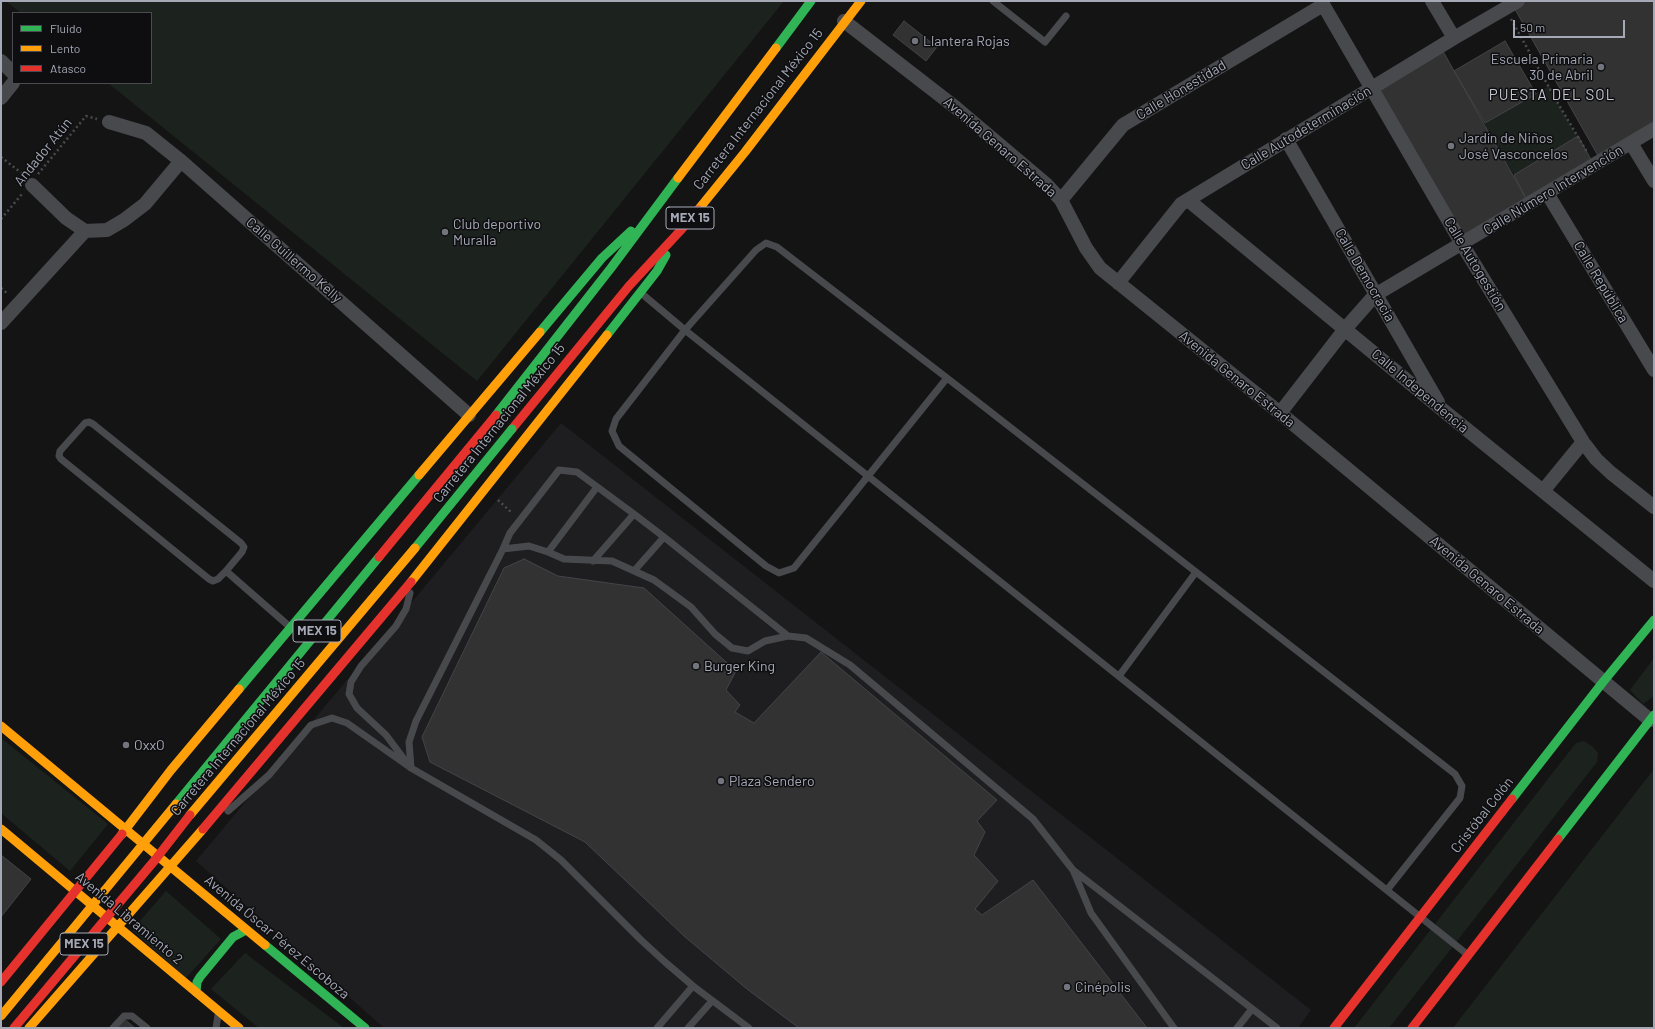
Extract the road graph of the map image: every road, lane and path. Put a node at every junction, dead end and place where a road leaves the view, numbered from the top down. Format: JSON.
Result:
{"nodes":[{"id":1,"x":812,"y":1,"type":"edge"},
{"id":2,"x":861,"y":1,"type":"edge"},
{"id":3,"x":993,"y":1,"type":"edge"},
{"id":4,"x":1432,"y":1,"type":"edge"},
{"id":5,"x":1518,"y":1,"type":"edge"},
{"id":6,"x":1322,"y":3,"type":"edge"},
{"id":7,"x":1505,"y":8,"type":"junction"},
{"id":8,"x":1066,"y":16,"type":"dead end"},
{"id":9,"x":844,"y":21,"type":"junction"},
{"id":10,"x":1454,"y":38,"type":"junction"},
{"id":11,"x":1,"y":61,"type":"edge"},
{"id":12,"x":12,"y":73,"type":"edge"},
{"id":13,"x":12,"y":84,"type":"edge"},
{"id":14,"x":1372,"y":87,"type":"junction"},
{"id":15,"x":1,"y":98,"type":"edge"},
{"id":16,"x":108,"y":122,"type":"joint"},
{"id":17,"x":1654,"y":129,"type":"edge"},
{"id":18,"x":1286,"y":139,"type":"junction"},
{"id":19,"x":1631,"y":143,"type":"junction"},
{"id":20,"x":1,"y":157,"type":"edge"},
{"id":21,"x":182,"y":161,"type":"junction"},
{"id":22,"x":1594,"y":165,"type":"junction"},
{"id":23,"x":1654,"y":181,"type":"edge"},
{"id":24,"x":30,"y":182,"type":"junction"},
{"id":25,"x":1547,"y":193,"type":"junction"},
{"id":26,"x":1061,"y":200,"type":"junction"},
{"id":27,"x":1188,"y":200,"type":"junction"},
{"id":28,"x":653,"y":211,"type":"junction"},
{"id":29,"x":1,"y":219,"type":"edge"},
{"id":30,"x":85,"y":231,"type":"junction"},
{"id":31,"x":680,"y":231,"type":"junction"},
{"id":32,"x":1462,"y":244,"type":"junction"},
{"id":33,"x":1118,"y":283,"type":"junction"},
{"id":34,"x":1,"y":288,"type":"edge"},
{"id":35,"x":640,"y":292,"type":"junction"},
{"id":36,"x":9,"y":295,"type":"dead end"},
{"id":37,"x":1375,"y":295,"type":"junction"},
{"id":38,"x":1,"y":323,"type":"edge"},
{"id":39,"x":1345,"y":329,"type":"junction"},
{"id":40,"x":685,"y":330,"type":"junction"},
{"id":41,"x":1654,"y":370,"type":"edge"},
{"id":42,"x":947,"y":378,"type":"junction"},
{"id":43,"x":1444,"y":411,"type":"junction"},
{"id":44,"x":1280,"y":413,"type":"junction"},
{"id":45,"x":469,"y":415,"type":"junction"},
{"id":46,"x":1583,"y":442,"type":"junction"},
{"id":47,"x":869,"y":477,"type":"junction"},
{"id":48,"x":596,"y":487,"type":"junction"},
{"id":49,"x":485,"y":489,"type":"junction"},
{"id":50,"x":1543,"y":491,"type":"junction"},
{"id":51,"x":1654,"y":507,"type":"edge"},
{"id":52,"x":634,"y":514,"type":"junction"},
{"id":53,"x":520,"y":520,"type":"junction"},
{"id":54,"x":664,"y":537,"type":"junction"},
{"id":55,"x":503,"y":549,"type":"junction"},
{"id":56,"x":548,"y":552,"type":"junction"},
{"id":57,"x":593,"y":561,"type":"junction"},
{"id":58,"x":226,"y":571,"type":"junction"},
{"id":59,"x":634,"y":571,"type":"junction"},
{"id":60,"x":1196,"y":572,"type":"junction"},
{"id":61,"x":414,"y":579,"type":"junction"},
{"id":62,"x":1654,"y":581,"type":"edge"},
{"id":63,"x":1654,"y":620,"type":"edge"},
{"id":64,"x":291,"y":628,"type":"junction"},
{"id":65,"x":788,"y":636,"type":"junction"},
{"id":66,"x":1119,"y":676,"type":"junction"},
{"id":67,"x":1603,"y":682,"type":"junction"},
{"id":68,"x":1652,"y":718,"type":"edge"},
{"id":69,"x":1,"y":726,"type":"edge"},
{"id":70,"x":411,"y":768,"type":"junction"},
{"id":71,"x":172,"y":770,"type":"junction"},
{"id":72,"x":220,"y":809,"type":"junction"},
{"id":73,"x":1,"y":829,"type":"edge"},
{"id":74,"x":126,"y":829,"type":"junction"},
{"id":75,"x":204,"y":829,"type":"junction"},
{"id":76,"x":172,"y":867,"type":"junction"},
{"id":77,"x":1073,"y":870,"type":"junction"},
{"id":78,"x":1387,"y":890,"type":"junction"},
{"id":79,"x":76,"y":891,"type":"junction"},
{"id":80,"x":1420,"y":917,"type":"junction"},
{"id":81,"x":118,"y":927,"type":"junction"},
{"id":82,"x":246,"y":930,"type":"junction"},
{"id":83,"x":1468,"y":955,"type":"junction"},
{"id":84,"x":1,"y":982,"type":"edge"},
{"id":85,"x":693,"y":986,"type":"junction"},
{"id":86,"x":196,"y":992,"type":"junction"},
{"id":87,"x":712,"y":1001,"type":"junction"},
{"id":88,"x":1252,"y":1009,"type":"junction"},
{"id":89,"x":218,"y":1011,"type":"junction"},
{"id":90,"x":1,"y":1016,"type":"edge"},
{"id":91,"x":14,"y":1028,"type":"edge"},
{"id":92,"x":29,"y":1028,"type":"edge"},
{"id":93,"x":112,"y":1028,"type":"edge"},
{"id":94,"x":147,"y":1028,"type":"edge"},
{"id":95,"x":216,"y":1028,"type":"edge"},
{"id":96,"x":239,"y":1028,"type":"edge"},
{"id":97,"x":365,"y":1028,"type":"edge"},
{"id":98,"x":657,"y":1028,"type":"edge"},
{"id":99,"x":688,"y":1028,"type":"edge"},
{"id":100,"x":749,"y":1028,"type":"edge"},
{"id":101,"x":1174,"y":1028,"type":"edge"},
{"id":102,"x":1237,"y":1028,"type":"edge"},
{"id":103,"x":1277,"y":1028,"type":"edge"},
{"id":104,"x":1334,"y":1028,"type":"edge"},
{"id":105,"x":1412,"y":1028,"type":"edge"}],
"edges":[{"from":1,"to":28,"type":"main road","name":"Carretera Internacional México 15","number":"MEX 15"},
{"from":2,"to":9,"type":"main road","name":"Carretera Internacional México 15","number":"MEX 15"},
{"from":3,"to":8,"type":"lane"},
{"from":4,"to":10,"type":"street"},
{"from":5,"to":7,"type":"street","name":"Calle Autodeterminación"},
{"from":6,"to":14,"type":"street","name":"Calle Autogestión"},
{"from":6,"to":26,"type":"street","name":"Calle Honestidad"},
{"from":7,"to":10,"type":"street","name":"Calle Autodeterminación"},
{"from":7,"to":22,"type":"path"},
{"from":9,"to":26,"type":"street","name":"Avenida Genaro Estrada"},
{"from":9,"to":31,"type":"main road","name":"Carretera Internacional México 15","number":"MEX 15"},
{"from":10,"to":14,"type":"street","name":"Calle Autodeterminación"},
{"from":11,"to":12,"type":"street"},
{"from":13,"to":15,"type":"street"},
{"from":14,"to":18,"type":"street","name":"Calle Autodeterminación"},
{"from":14,"to":32,"type":"street","name":"Calle Autogestión"},
{"from":16,"to":21,"type":"street","name":"Calle Guillermo Kelly"},
{"from":16,"to":24,"type":"path","name":"Andador Atún"},
{"from":17,"to":19,"type":"street","name":"Calle Número Intervención"},
{"from":18,"to":27,"type":"street","name":"Calle Autodeterminación"},
{"from":18,"to":37,"type":"street","name":"Calle Democracia"},
{"from":19,"to":22,"type":"street","name":"Calle Número Intervención"},
{"from":19,"to":23,"type":"street"},
{"from":20,"to":24,"type":"path"},
{"from":21,"to":30,"type":"street"},
{"from":21,"to":45,"type":"street","name":"Calle Guillermo Kelly"},
{"from":22,"to":25,"type":"street","name":"Calle Número Intervención"},
{"from":24,"to":29,"type":"path","name":"Andador Atún"},
{"from":24,"to":30,"type":"street"},
{"from":25,"to":32,"type":"street","name":"Calle Número Intervención"},
{"from":25,"to":41,"type":"street","name":"Calle República"},
{"from":26,"to":33,"type":"street","name":"Avenida Genaro Estrada"},
{"from":27,"to":33,"type":"street","name":"Calle Autodeterminación"},
{"from":27,"to":39,"type":"street","name":"Calle Independencia"},
{"from":28,"to":45,"type":"main road"},
{"from":28,"to":90,"type":"main road","name":"Carretera Internacional México 15","number":"MEX 15","bridge":true},
{"from":30,"to":38,"type":"street"},
{"from":31,"to":35,"type":"main road"},
{"from":31,"to":91,"type":"main road","name":"Carretera Internacional México 15","number":"MEX 15","bridge":true},
{"from":32,"to":37,"type":"street","name":"Calle Número Intervención"},
{"from":32,"to":46,"type":"street","name":"Calle Autogestión"},
{"from":33,"to":44,"type":"street","name":"Avenida Genaro Estrada"},
{"from":34,"to":36,"type":"path"},
{"from":35,"to":40,"type":"lane"},
{"from":35,"to":49,"type":"main road"},
{"from":37,"to":39,"type":"street","name":"Calle Número Intervención"},
{"from":37,"to":43,"type":"street","name":"Calle Democracia"},
{"from":39,"to":43,"type":"street","name":"Calle Independencia"},
{"from":39,"to":44,"type":"street","name":"Calle Número Intervención"},
{"from":40,"to":42,"type":"lane"},
{"from":40,"to":47,"type":"lane"},
{"from":40,"to":47,"type":"lane"},
{"from":42,"to":47,"type":"lane"},
{"from":42,"to":60,"type":"lane"},
{"from":43,"to":50,"type":"street","name":"Calle Independencia"},
{"from":44,"to":67,"type":"street","name":"Avenida Genaro Estrada"},
{"from":45,"to":64,"type":"main road"},
{"from":46,"to":50,"type":"street"},
{"from":46,"to":51,"type":"street","name":"Calle Autogestión"},
{"from":47,"to":66,"type":"lane"},
{"from":48,"to":52,"type":"lane"},
{"from":48,"to":53,"type":"lane"},
{"from":48,"to":56,"type":"lane"},
{"from":49,"to":53,"type":"path"},
{"from":49,"to":61,"type":"main road"},
{"from":50,"to":62,"type":"street","name":"Calle Independencia"},
{"from":52,"to":54,"type":"lane"},
{"from":52,"to":57,"type":"lane"},
{"from":53,"to":55,"type":"lane"},
{"from":54,"to":59,"type":"lane"},
{"from":54,"to":65,"type":"lane"},
{"from":55,"to":56,"type":"lane"},
{"from":55,"to":70,"type":"lane"},
{"from":56,"to":57,"type":"lane"},
{"from":57,"to":59,"type":"lane"},
{"from":58,"to":58,"type":"lane"},
{"from":58,"to":64,"type":"lane"},
{"from":59,"to":65,"type":"lane"},
{"from":60,"to":66,"type":"lane"},
{"from":60,"to":78,"type":"lane"},
{"from":61,"to":70,"type":"lane"},
{"from":61,"to":72,"type":"main road"},
{"from":63,"to":67,"type":"main road","name":"Cristóbal Colón"},
{"from":64,"to":71,"type":"main road"},
{"from":65,"to":77,"type":"lane"},
{"from":66,"to":78,"type":"lane"},
{"from":67,"to":68,"type":"street","name":"Avenida Genaro Estrada"},
{"from":67,"to":80,"type":"main road","name":"Cristóbal Colón"},
{"from":68,"to":83,"type":"main road"},
{"from":69,"to":74,"type":"main road"},
{"from":70,"to":75,"type":"lane"},
{"from":70,"to":85,"type":"lane"},
{"from":71,"to":72,"type":"main road"},
{"from":71,"to":74,"type":"main road"},
{"from":72,"to":75,"type":"main road"},
{"from":73,"to":79,"type":"main road","name":"Avenida Libramiento 2"},
{"from":74,"to":76,"type":"main road"},
{"from":74,"to":79,"type":"main road"},
{"from":75,"to":76,"type":"main road"},
{"from":76,"to":81,"type":"main road"},
{"from":76,"to":82,"type":"main road","name":"Avenida Óscar Pérez Escoboza"},
{"from":77,"to":88,"type":"lane"},
{"from":77,"to":101,"type":"lane"},
{"from":78,"to":80,"type":"lane"},
{"from":79,"to":81,"type":"main road","name":"Avenida Libramiento 2"},
{"from":79,"to":84,"type":"main road"},
{"from":80,"to":83,"type":"lane"},
{"from":80,"to":104,"type":"main road","name":"Cristóbal Colón"},
{"from":81,"to":86,"type":"main road","name":"Avenida Libramiento 2"},
{"from":81,"to":92,"type":"main road"},
{"from":82,"to":86,"type":"main road"},
{"from":82,"to":97,"type":"main road","name":"Avenida Óscar Pérez Escoboza"},
{"from":83,"to":105,"type":"main road"},
{"from":85,"to":87,"type":"lane"},
{"from":85,"to":98,"type":"lane"},
{"from":86,"to":89,"type":"main road","name":"Avenida Libramiento 2"},
{"from":87,"to":99,"type":"lane"},
{"from":87,"to":100,"type":"lane"},
{"from":88,"to":102,"type":"lane"},
{"from":88,"to":103,"type":"lane"},
{"from":89,"to":95,"type":"lane"},
{"from":89,"to":96,"type":"main road","name":"Avenida Libramiento 2"},
{"from":93,"to":94,"type":"lane"}]}
